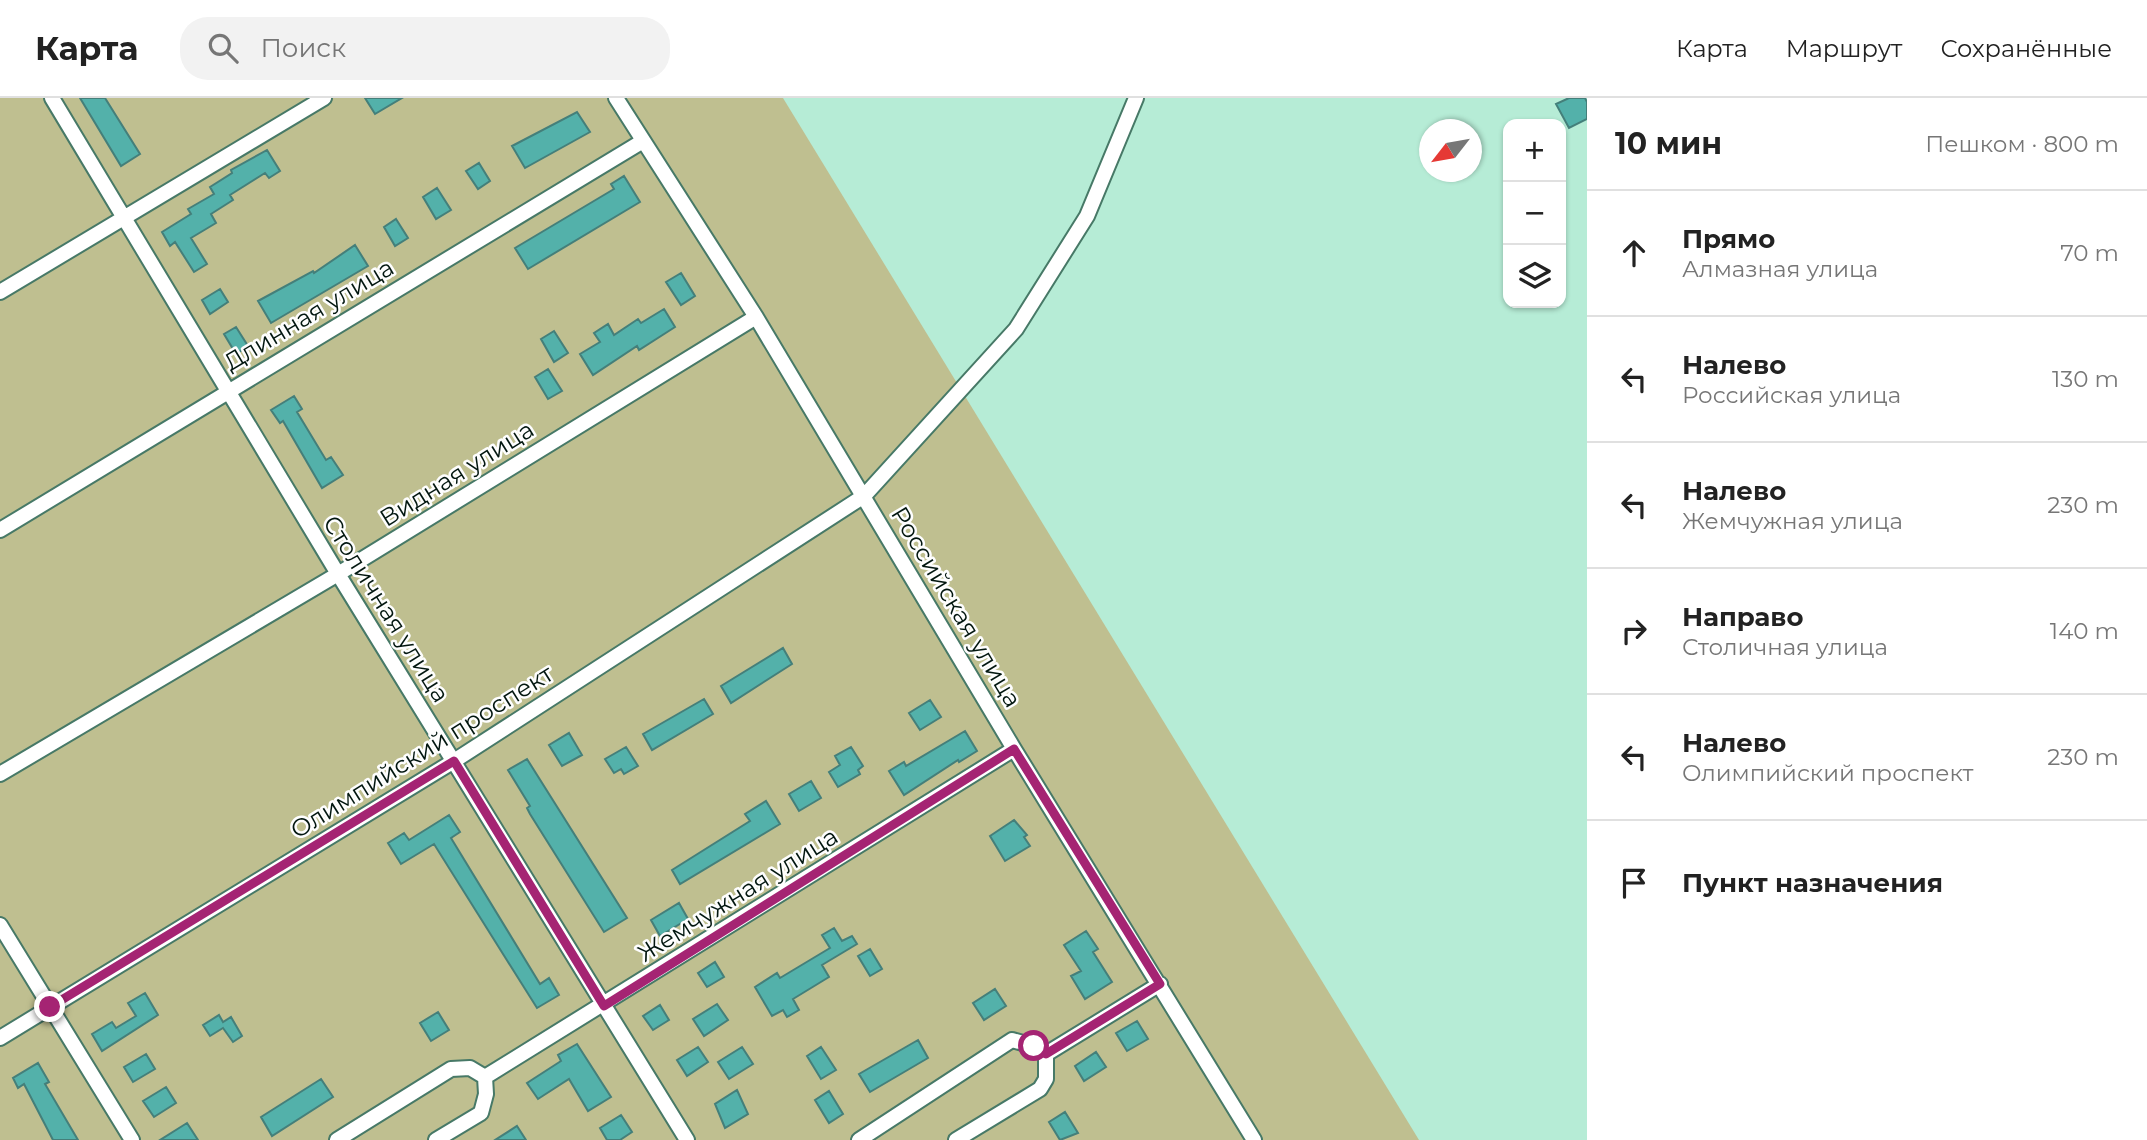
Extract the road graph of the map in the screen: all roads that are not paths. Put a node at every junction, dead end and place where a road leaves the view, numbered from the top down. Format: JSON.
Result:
{"nodes":[{"id":1,"x":52,"y":98,"type":"edge"},
{"id":2,"x":324,"y":98,"type":"edge"},
{"id":3,"x":616,"y":98,"type":"edge"},
{"id":4,"x":1136,"y":98,"type":"edge"},
{"id":5,"x":643,"y":141,"type":"junction"},
{"id":6,"x":125,"y":219,"type":"junction"},
{"id":7,"x":0,"y":292,"type":"edge"},
{"id":8,"x":757,"y":317,"type":"junction"},
{"id":9,"x":227,"y":391,"type":"junction"},
{"id":10,"x":864,"y":496,"type":"junction"},
{"id":11,"x":0,"y":530,"type":"edge"},
{"id":12,"x":338,"y":574,"type":"junction"},
{"id":13,"x":1014,"y":749,"type":"junction"},
{"id":14,"x":454,"y":761,"type":"junction"},
{"id":15,"x":0,"y":774,"type":"edge"},
{"id":16,"x":0,"y":925,"type":"edge"},
{"id":17,"x":1160,"y":984,"type":"junction"},
{"id":18,"x":604,"y":1006,"type":"junction"},
{"id":19,"x":50,"y":1007,"type":"junction"},
{"id":20,"x":0,"y":1038,"type":"edge"},
{"id":21,"x":1046,"y":1054,"type":"junction"},
{"id":22,"x":485,"y":1077,"type":"junction"},
{"id":23,"x":132,"y":1140,"type":"edge"},
{"id":24,"x":337,"y":1140,"type":"edge"},
{"id":25,"x":436,"y":1140,"type":"edge"},
{"id":26,"x":687,"y":1140,"type":"edge"},
{"id":27,"x":859,"y":1140,"type":"edge"},
{"id":28,"x":956,"y":1140,"type":"edge"},
{"id":29,"x":1254,"y":1140,"type":"edge"}],
"edges":[{"from":1,"to":6,"type":"street","name":"Столичная улица"},
{"from":2,"to":6,"type":"street"},
{"from":3,"to":5,"type":"street","name":"Российская улица"},
{"from":4,"to":10,"type":"street","name":"Олимпийский проспект"},
{"from":5,"to":8,"type":"street","name":"Российская улица"},
{"from":5,"to":9,"type":"street","name":"Длинная улица"},
{"from":6,"to":7,"type":"street"},
{"from":6,"to":9,"type":"street","name":"Столичная улица"},
{"from":8,"to":10,"type":"street","name":"Российская улица"},
{"from":8,"to":12,"type":"street","name":"Видная улица"},
{"from":9,"to":11,"type":"street","name":"Длинная улица"},
{"from":9,"to":12,"type":"street","name":"Столичная улица"},
{"from":10,"to":13,"type":"street","name":"Российская улица"},
{"from":10,"to":14,"type":"street","name":"Олимпийский проспект"},
{"from":12,"to":14,"type":"street","name":"Столичная улица"},
{"from":12,"to":15,"type":"street","name":"Видная улица"},
{"from":13,"to":17,"type":"street","name":"Российская улица"},
{"from":13,"to":18,"type":"street","name":"Жемчужная улица"},
{"from":14,"to":18,"type":"street","name":"Столичная улица"},
{"from":14,"to":19,"type":"street","name":"Олимпийский проспект"},
{"from":16,"to":19,"type":"street"},
{"from":17,"to":21,"type":"street"},
{"from":17,"to":29,"type":"street","name":"Российская улица"},
{"from":18,"to":22,"type":"street","name":"Жемчужная улица"},
{"from":18,"to":26,"type":"street","name":"Столичная улица"},
{"from":19,"to":20,"type":"street","name":"Олимпийский проспект"},
{"from":19,"to":23,"type":"street"},
{"from":21,"to":27,"type":"street"},
{"from":21,"to":28,"type":"street"},
{"from":22,"to":24,"type":"street"},
{"from":22,"to":25,"type":"street"}]}
